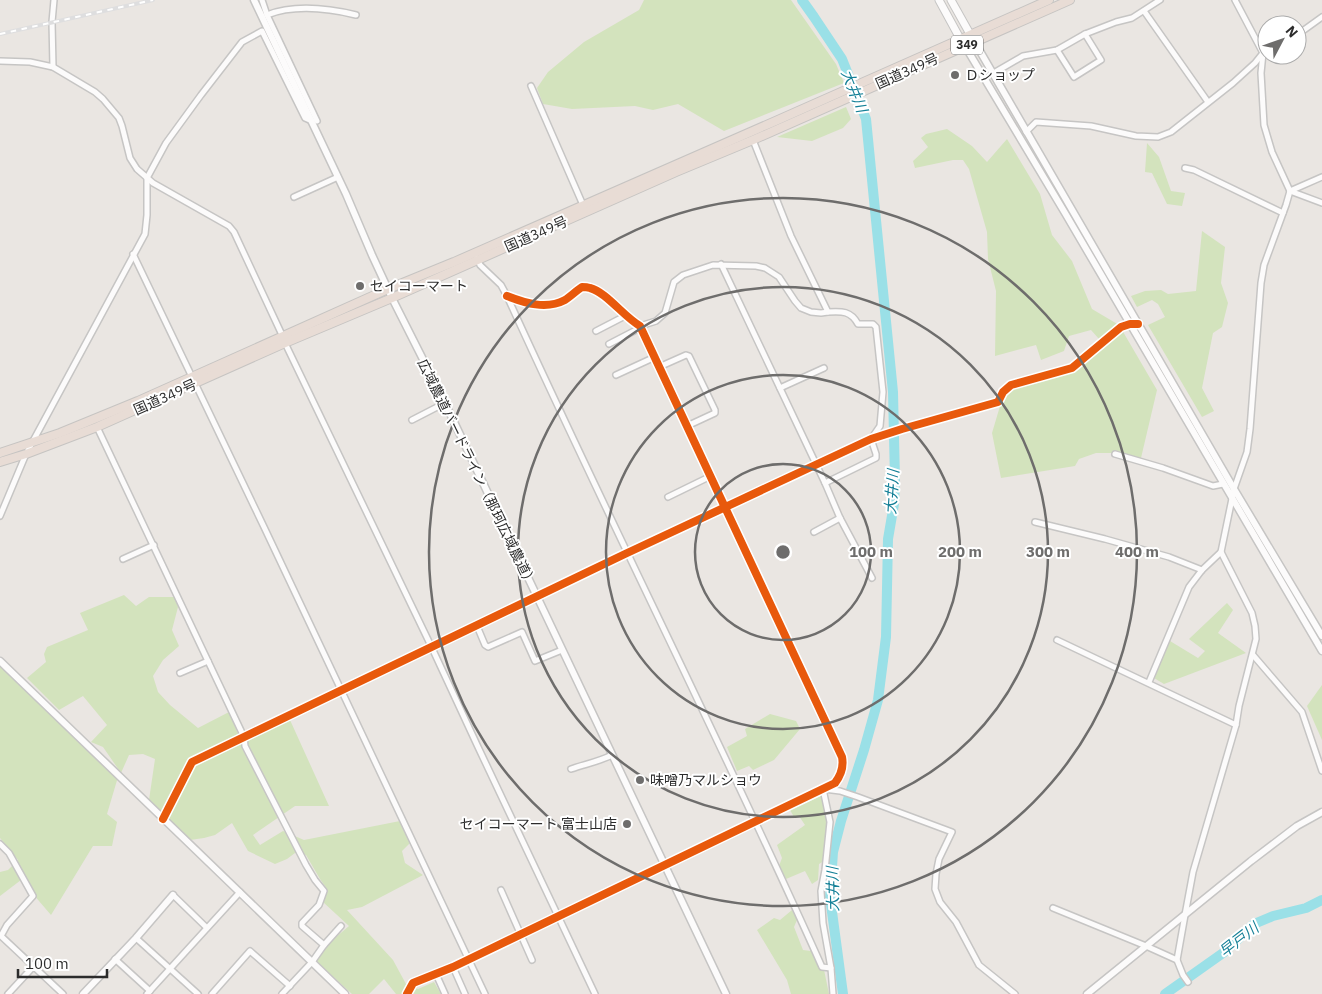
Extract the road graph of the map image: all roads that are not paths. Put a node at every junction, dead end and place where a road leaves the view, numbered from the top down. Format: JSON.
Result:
{"nodes":[{"id":1,"x":54,"y":0,"type":"edge"},
{"id":2,"x":939,"y":0,"type":"edge"},
{"id":3,"x":950,"y":0,"type":"edge"},
{"id":4,"x":1048,"y":0,"type":"edge"},
{"id":5,"x":1070,"y":0,"type":"edge"},
{"id":6,"x":1160,"y":0,"type":"edge"},
{"id":7,"x":1235,"y":0,"type":"edge"},
{"id":8,"x":257,"y":2,"type":"edge"},
{"id":9,"x":1144,"y":11,"type":"junction"},
{"id":10,"x":267,"y":15,"type":"junction"},
{"id":11,"x":356,"y":15,"type":"dead end"},
{"id":12,"x":1322,"y":17,"type":"edge"},
{"id":13,"x":1307,"y":28,"type":"edge"},
{"id":14,"x":970,"y":34,"type":"junction"},
{"id":15,"x":1085,"y":34,"type":"junction"},
{"id":16,"x":960,"y":38,"type":"junction"},
{"id":17,"x":1257,"y":38,"type":"edge"},
{"id":18,"x":974,"y":42,"type":"junction"},
{"id":19,"x":965,"y":46,"type":"junction"},
{"id":20,"x":1057,"y":50,"type":"junction"},
{"id":21,"x":0,"y":61,"type":"edge"},
{"id":22,"x":1257,"y":61,"type":"edge"},
{"id":23,"x":1263,"y":65,"type":"edge"},
{"id":24,"x":53,"y":67,"type":"junction"},
{"id":25,"x":992,"y":74,"type":"junction"},
{"id":26,"x":530,"y":86,"type":"dead end"},
{"id":27,"x":862,"y":87,"type":"junction"},
{"id":28,"x":846,"y":94,"type":"junction"},
{"id":29,"x":1208,"y":102,"type":"junction"},
{"id":30,"x":315,"y":121,"type":"junction"},
{"id":31,"x":1026,"y":132,"type":"junction"},
{"id":32,"x":752,"y":140,"type":"junction"},
{"id":33,"x":1185,"y":168,"type":"dead end"},
{"id":34,"x":338,"y":177,"type":"junction"},
{"id":35,"x":1322,"y":177,"type":"edge"},
{"id":36,"x":147,"y":178,"type":"junction"},
{"id":37,"x":1290,"y":191,"type":"junction"},
{"id":38,"x":294,"y":197,"type":"dead end"},
{"id":39,"x":1322,"y":203,"type":"edge"},
{"id":40,"x":583,"y":205,"type":"junction"},
{"id":41,"x":1283,"y":213,"type":"junction"},
{"id":42,"x":133,"y":254,"type":"junction"},
{"id":43,"x":476,"y":256,"type":"junction"},
{"id":44,"x":721,"y":264,"type":"junction"},
{"id":45,"x":388,"y":289,"type":"junction"},
{"id":46,"x":506,"y":296,"type":"junction"},
{"id":47,"x":392,"y":298,"type":"junction"},
{"id":48,"x":828,"y":312,"type":"junction"},
{"id":49,"x":626,"y":316,"type":"junction"},
{"id":50,"x":1130,"y":324,"type":"junction"},
{"id":51,"x":1138,"y":324,"type":"junction"},
{"id":52,"x":640,"y":326,"type":"junction"},
{"id":53,"x":596,"y":331,"type":"dead end"},
{"id":54,"x":284,"y":340,"type":"junction"},
{"id":55,"x":609,"y":344,"type":"dead end"},
{"id":56,"x":655,"y":357,"type":"junction"},
{"id":57,"x":659,"y":367,"type":"junction"},
{"id":58,"x":824,"y":368,"type":"dead end"},
{"id":59,"x":616,"y":375,"type":"dead end"},
{"id":60,"x":193,"y":381,"type":"junction"},
{"id":61,"x":780,"y":388,"type":"junction"},
{"id":62,"x":445,"y":403,"type":"junction"},
{"id":63,"x":412,"y":420,"type":"dead end"},
{"id":64,"x":687,"y":426,"type":"junction"},
{"id":65,"x":97,"y":427,"type":"junction"},
{"id":66,"x":871,"y":439,"type":"junction"},
{"id":67,"x":32,"y":442,"type":"junction"},
{"id":68,"x":0,"y":453,"type":"edge"},
{"id":69,"x":26,"y":454,"type":"junction"},
{"id":70,"x":1115,"y":454,"type":"dead end"},
{"id":71,"x":0,"y":462,"type":"edge"},
{"id":72,"x":816,"y":465,"type":"junction"},
{"id":73,"x":711,"y":476,"type":"junction"},
{"id":74,"x":825,"y":483,"type":"junction"},
{"id":75,"x":1223,"y":484,"type":"junction"},
{"id":76,"x":1234,"y":489,"type":"junction"},
{"id":77,"x":668,"y":497,"type":"dead end"},
{"id":78,"x":1232,"y":500,"type":"junction"},
{"id":79,"x":2,"y":501,"type":"edge"},
{"id":80,"x":725,"y":507,"type":"junction"},
{"id":81,"x":0,"y":516,"type":"edge"},
{"id":82,"x":840,"y":518,"type":"junction"},
{"id":83,"x":1034,"y":522,"type":"dead end"},
{"id":84,"x":814,"y":532,"type":"dead end"},
{"id":85,"x":154,"y":545,"type":"junction"},
{"id":86,"x":1221,"y":552,"type":"junction"},
{"id":87,"x":627,"y":553,"type":"junction"},
{"id":88,"x":123,"y":559,"type":"dead end"},
{"id":89,"x":1202,"y":570,"type":"junction"},
{"id":90,"x":872,"y":578,"type":"dead end"},
{"id":91,"x":537,"y":597,"type":"junction"},
{"id":92,"x":477,"y":626,"type":"junction"},
{"id":93,"x":1322,"y":636,"type":"edge"},
{"id":94,"x":1057,"y":640,"type":"dead end"},
{"id":95,"x":432,"y":648,"type":"junction"},
{"id":96,"x":562,"y":650,"type":"junction"},
{"id":97,"x":1322,"y":651,"type":"edge"},
{"id":98,"x":1253,"y":655,"type":"junction"},
{"id":99,"x":0,"y":661,"type":"edge"},
{"id":100,"x":208,"y":661,"type":"junction"},
{"id":101,"x":180,"y":673,"type":"dead end"},
{"id":102,"x":1149,"y":682,"type":"junction"},
{"id":103,"x":342,"y":690,"type":"junction"},
{"id":104,"x":1236,"y":725,"type":"junction"},
{"id":105,"x":244,"y":737,"type":"junction"},
{"id":106,"x":612,"y":755,"type":"junction"},
{"id":107,"x":571,"y":769,"type":"dead end"},
{"id":108,"x":1322,"y":771,"type":"edge"},
{"id":109,"x":823,"y":789,"type":"junction"},
{"id":110,"x":1322,"y":812,"type":"edge"},
{"id":111,"x":163,"y":819,"type":"junction"},
{"id":112,"x":756,"y":821,"type":"junction"},
{"id":113,"x":0,"y":844,"type":"edge"},
{"id":114,"x":664,"y":865,"type":"junction"},
{"id":115,"x":501,"y":890,"type":"dead end"},
{"id":116,"x":240,"y":892,"type":"junction"},
{"id":117,"x":173,"y":895,"type":"joint"},
{"id":118,"x":1053,"y":908,"type":"dead end"},
{"id":119,"x":558,"y":915,"type":"junction"},
{"id":120,"x":1185,"y":915,"type":"junction"},
{"id":121,"x":341,"y":926,"type":"dead end"},
{"id":122,"x":208,"y":928,"type":"junction"},
{"id":123,"x":521,"y":933,"type":"junction"},
{"id":124,"x":136,"y":938,"type":"junction"},
{"id":125,"x":324,"y":945,"type":"junction"},
{"id":126,"x":1146,"y":946,"type":"junction"},
{"id":127,"x":115,"y":959,"type":"junction"},
{"id":128,"x":468,"y":959,"type":"junction"},
{"id":129,"x":532,"y":960,"type":"dead end"},
{"id":130,"x":1178,"y":960,"type":"junction"},
{"id":131,"x":312,"y":962,"type":"junction"},
{"id":132,"x":34,"y":967,"type":"junction"},
{"id":133,"x":452,"y":967,"type":"junction"},
{"id":134,"x":831,"y":968,"type":"junction"},
{"id":135,"x":170,"y":969,"type":"junction"},
{"id":136,"x":436,"y":974,"type":"junction"},
{"id":137,"x":1188,"y":982,"type":"dead end"},
{"id":138,"x":290,"y":986,"type":"junction"},
{"id":139,"x":149,"y":993,"type":"edge"},
{"id":140,"x":8,"y":994,"type":"edge"},
{"id":141,"x":63,"y":994,"type":"edge"},
{"id":142,"x":83,"y":994,"type":"edge"},
{"id":143,"x":198,"y":994,"type":"edge"},
{"id":144,"x":212,"y":994,"type":"edge"},
{"id":145,"x":282,"y":994,"type":"edge"},
{"id":146,"x":345,"y":994,"type":"edge"},
{"id":147,"x":407,"y":994,"type":"edge"},
{"id":148,"x":445,"y":994,"type":"edge"},
{"id":149,"x":465,"y":994,"type":"edge"},
{"id":150,"x":485,"y":994,"type":"edge"},
{"id":151,"x":595,"y":994,"type":"edge"},
{"id":152,"x":726,"y":994,"type":"edge"},
{"id":153,"x":833,"y":994,"type":"edge"},
{"id":154,"x":1015,"y":994,"type":"edge"},
{"id":155,"x":1087,"y":994,"type":"edge"}],
"edges":[{"from":1,"to":24,"type":"street"},
{"from":2,"to":16,"type":"main road"},
{"from":3,"to":14,"type":"main road"},
{"from":4,"to":14,"type":"highway","name":"国道349号","number":"349"},
{"from":5,"to":18,"type":"highway","name":"国道349号","number":"349"},
{"from":6,"to":9,"type":"street"},
{"from":7,"to":17,"type":"street"},
{"from":8,"to":10,"type":"street"},
{"from":8,"to":30,"type":"street","name":"広域農道バードライン（那珂広域農道）"},
{"from":9,"to":15,"type":"street"},
{"from":9,"to":29,"type":"street"},
{"from":10,"to":11,"type":"street"},
{"from":10,"to":30,"type":"street"},
{"from":12,"to":13,"type":"street"},
{"from":14,"to":16,"type":"highway","name":"国道349号","number":"349"},
{"from":14,"to":18,"type":"street"},
{"from":15,"to":20,"type":"street"},
{"from":15,"to":20,"type":"street"},
{"from":16,"to":19,"type":"main road"},
{"from":16,"to":27,"type":"highway","name":"国道349号","number":"349"},
{"from":18,"to":19,"type":"highway","name":"国道349号","number":"349"},
{"from":18,"to":25,"type":"street"},
{"from":19,"to":27,"type":"highway","name":"国道349号","number":"349"},
{"from":19,"to":50,"type":"street"},
{"from":20,"to":25,"type":"street"},
{"from":21,"to":24,"type":"street"},
{"from":22,"to":29,"type":"street"},
{"from":23,"to":37,"type":"street"},
{"from":24,"to":36,"type":"street"},
{"from":25,"to":31,"type":"street"},
{"from":26,"to":40,"type":"street"},
{"from":27,"to":28,"type":"highway","name":"国道349号","number":"349"},
{"from":28,"to":32,"type":"highway","name":"国道349号","number":"349"},
{"from":28,"to":40,"type":"highway","name":"国道349号","number":"349"},
{"from":29,"to":31,"type":"street"},
{"from":30,"to":34,"type":"street","name":"広域農道バードライン（那珂広域農道）"},
{"from":30,"to":36,"type":"street"},
{"from":31,"to":51,"type":"street"},
{"from":32,"to":43,"type":"highway","name":"国道349号","number":"349"},
{"from":32,"to":48,"type":"street"},
{"from":33,"to":41,"type":"street"},
{"from":34,"to":38,"type":"street"},
{"from":34,"to":45,"type":"street","name":"広域農道バードライン（那珂広域農道）"},
{"from":35,"to":37,"type":"street"},
{"from":36,"to":42,"type":"street"},
{"from":36,"to":54,"type":"street"},
{"from":37,"to":39,"type":"street"},
{"from":37,"to":41,"type":"street"},
{"from":40,"to":43,"type":"highway","name":"国道349号","number":"349"},
{"from":41,"to":76,"type":"street"},
{"from":42,"to":60,"type":"street"},
{"from":42,"to":67,"type":"street"},
{"from":43,"to":45,"type":"highway","name":"国道349号","number":"349"},
{"from":43,"to":46,"type":"street"},
{"from":43,"to":47,"type":"highway","name":"国道349号","number":"349"},
{"from":44,"to":48,"type":"street"},
{"from":44,"to":52,"type":"street"},
{"from":44,"to":61,"type":"street"},
{"from":45,"to":47,"type":"street","name":"広域農道バードライン（那珂広域農道）"},
{"from":45,"to":54,"type":"highway","name":"国道349号","number":"349"},
{"from":46,"to":49,"type":"street"},
{"from":46,"to":87,"type":"street"},
{"from":47,"to":54,"type":"highway","name":"国道349号","number":"349"},
{"from":47,"to":62,"type":"street","name":"広域農道バードライン（那珂広域農道）"},
{"from":48,"to":66,"type":"street"},
{"from":49,"to":52,"type":"street"},
{"from":49,"to":53,"type":"street"},
{"from":50,"to":51,"type":"street"},
{"from":50,"to":66,"type":"street"},
{"from":50,"to":75,"type":"street"},
{"from":51,"to":76,"type":"street"},
{"from":52,"to":55,"type":"street"},
{"from":52,"to":56,"type":"street"},
{"from":54,"to":60,"type":"highway","name":"国道349号","number":"349"},
{"from":54,"to":95,"type":"street"},
{"from":56,"to":57,"type":"street"},
{"from":56,"to":59,"type":"street"},
{"from":57,"to":64,"type":"street"},
{"from":57,"to":64,"type":"street"},
{"from":58,"to":61,"type":"street"},
{"from":60,"to":65,"type":"highway","name":"国道349号","number":"349"},
{"from":60,"to":67,"type":"highway","name":"国道349号","number":"349"},
{"from":60,"to":103,"type":"street"},
{"from":61,"to":72,"type":"street"},
{"from":62,"to":63,"type":"street"},
{"from":62,"to":91,"type":"street","name":"広域農道バードライン（那珂広域農道）"},
{"from":64,"to":73,"type":"street"},
{"from":65,"to":69,"type":"highway","name":"国道349号","number":"349"},
{"from":65,"to":85,"type":"street"},
{"from":66,"to":72,"type":"street"},
{"from":66,"to":74,"type":"street"},
{"from":67,"to":68,"type":"highway","name":"国道349号","number":"349"},
{"from":67,"to":69,"type":"street"},
{"from":69,"to":71,"type":"highway","name":"国道349号","number":"349"},
{"from":69,"to":79,"type":"street"},
{"from":70,"to":75,"type":"street"},
{"from":72,"to":74,"type":"street"},
{"from":72,"to":80,"type":"street"},
{"from":73,"to":77,"type":"street"},
{"from":73,"to":80,"type":"street"},
{"from":74,"to":82,"type":"street"},
{"from":75,"to":78,"type":"street"},
{"from":76,"to":78,"type":"street"},
{"from":76,"to":93,"type":"street"},
{"from":78,"to":86,"type":"street"},
{"from":78,"to":97,"type":"street"},
{"from":79,"to":81,"type":"street"},
{"from":80,"to":87,"type":"street"},
{"from":80,"to":109,"type":"street"},
{"from":82,"to":84,"type":"street"},
{"from":82,"to":90,"type":"street"},
{"from":83,"to":89,"type":"street"},
{"from":85,"to":88,"type":"street"},
{"from":85,"to":100,"type":"street"},
{"from":86,"to":89,"type":"street"},
{"from":86,"to":98,"type":"street"},
{"from":87,"to":91,"type":"street"},
{"from":87,"to":112,"type":"street"},
{"from":89,"to":102,"type":"street"},
{"from":91,"to":92,"type":"street"},
{"from":91,"to":96,"type":"street","name":"広域農道バードライン（那珂広域農道）"},
{"from":92,"to":95,"type":"street"},
{"from":92,"to":96,"type":"street"},
{"from":94,"to":102,"type":"street"},
{"from":95,"to":103,"type":"street"},
{"from":95,"to":119,"type":"street"},
{"from":96,"to":106,"type":"street","name":"広域農道バードライン（那珂広域農道）"},
{"from":98,"to":104,"type":"street"},
{"from":98,"to":108,"type":"street"},
{"from":99,"to":111,"type":"street"},
{"from":100,"to":101,"type":"street"},
{"from":100,"to":105,"type":"street"},
{"from":102,"to":104,"type":"street"},
{"from":103,"to":105,"type":"street"},
{"from":103,"to":128,"type":"street"},
{"from":104,"to":120,"type":"street"},
{"from":105,"to":111,"type":"street"},
{"from":105,"to":125,"type":"street"},
{"from":106,"to":107,"type":"street"},
{"from":106,"to":114,"type":"street","name":"広域農道バードライン（那珂広域農道）"},
{"from":109,"to":112,"type":"street"},
{"from":109,"to":134,"type":"street"},
{"from":109,"to":154,"type":"street"},
{"from":110,"to":120,"type":"street"},
{"from":111,"to":116,"type":"street"},
{"from":112,"to":114,"type":"street"},
{"from":112,"to":134,"type":"street"},
{"from":113,"to":132,"type":"street"},
{"from":114,"to":119,"type":"street"},
{"from":114,"to":152,"type":"street","name":"広域農道バードライン（那珂広域農道）"},
{"from":115,"to":123,"type":"street"},
{"from":116,"to":122,"type":"street"},
{"from":116,"to":131,"type":"street"},
{"from":117,"to":122,"type":"street"},
{"from":117,"to":124,"type":"street"},
{"from":118,"to":126,"type":"street"},
{"from":119,"to":123,"type":"street"},
{"from":119,"to":151,"type":"street"},
{"from":120,"to":126,"type":"street"},
{"from":120,"to":130,"type":"street"},
{"from":121,"to":125,"type":"street"},
{"from":122,"to":135,"type":"street"},
{"from":123,"to":128,"type":"street"},
{"from":123,"to":129,"type":"street"},
{"from":124,"to":127,"type":"street"},
{"from":124,"to":135,"type":"street"},
{"from":125,"to":131,"type":"street"},
{"from":126,"to":130,"type":"street"},
{"from":126,"to":155,"type":"street"},
{"from":127,"to":139,"type":"street"},
{"from":127,"to":142,"type":"street"},
{"from":128,"to":133,"type":"street"},
{"from":128,"to":150,"type":"street"},
{"from":130,"to":137,"type":"street"},
{"from":131,"to":138,"type":"street"},
{"from":131,"to":146,"type":"street"},
{"from":132,"to":140,"type":"street"},
{"from":132,"to":141,"type":"street"},
{"from":133,"to":136,"type":"street"},
{"from":133,"to":149,"type":"street"},
{"from":134,"to":153,"type":"street"},
{"from":135,"to":139,"type":"street"},
{"from":135,"to":143,"type":"street"},
{"from":136,"to":147,"type":"street"},
{"from":136,"to":148,"type":"street"},
{"from":138,"to":144,"type":"street"},
{"from":138,"to":145,"type":"street"}]}
